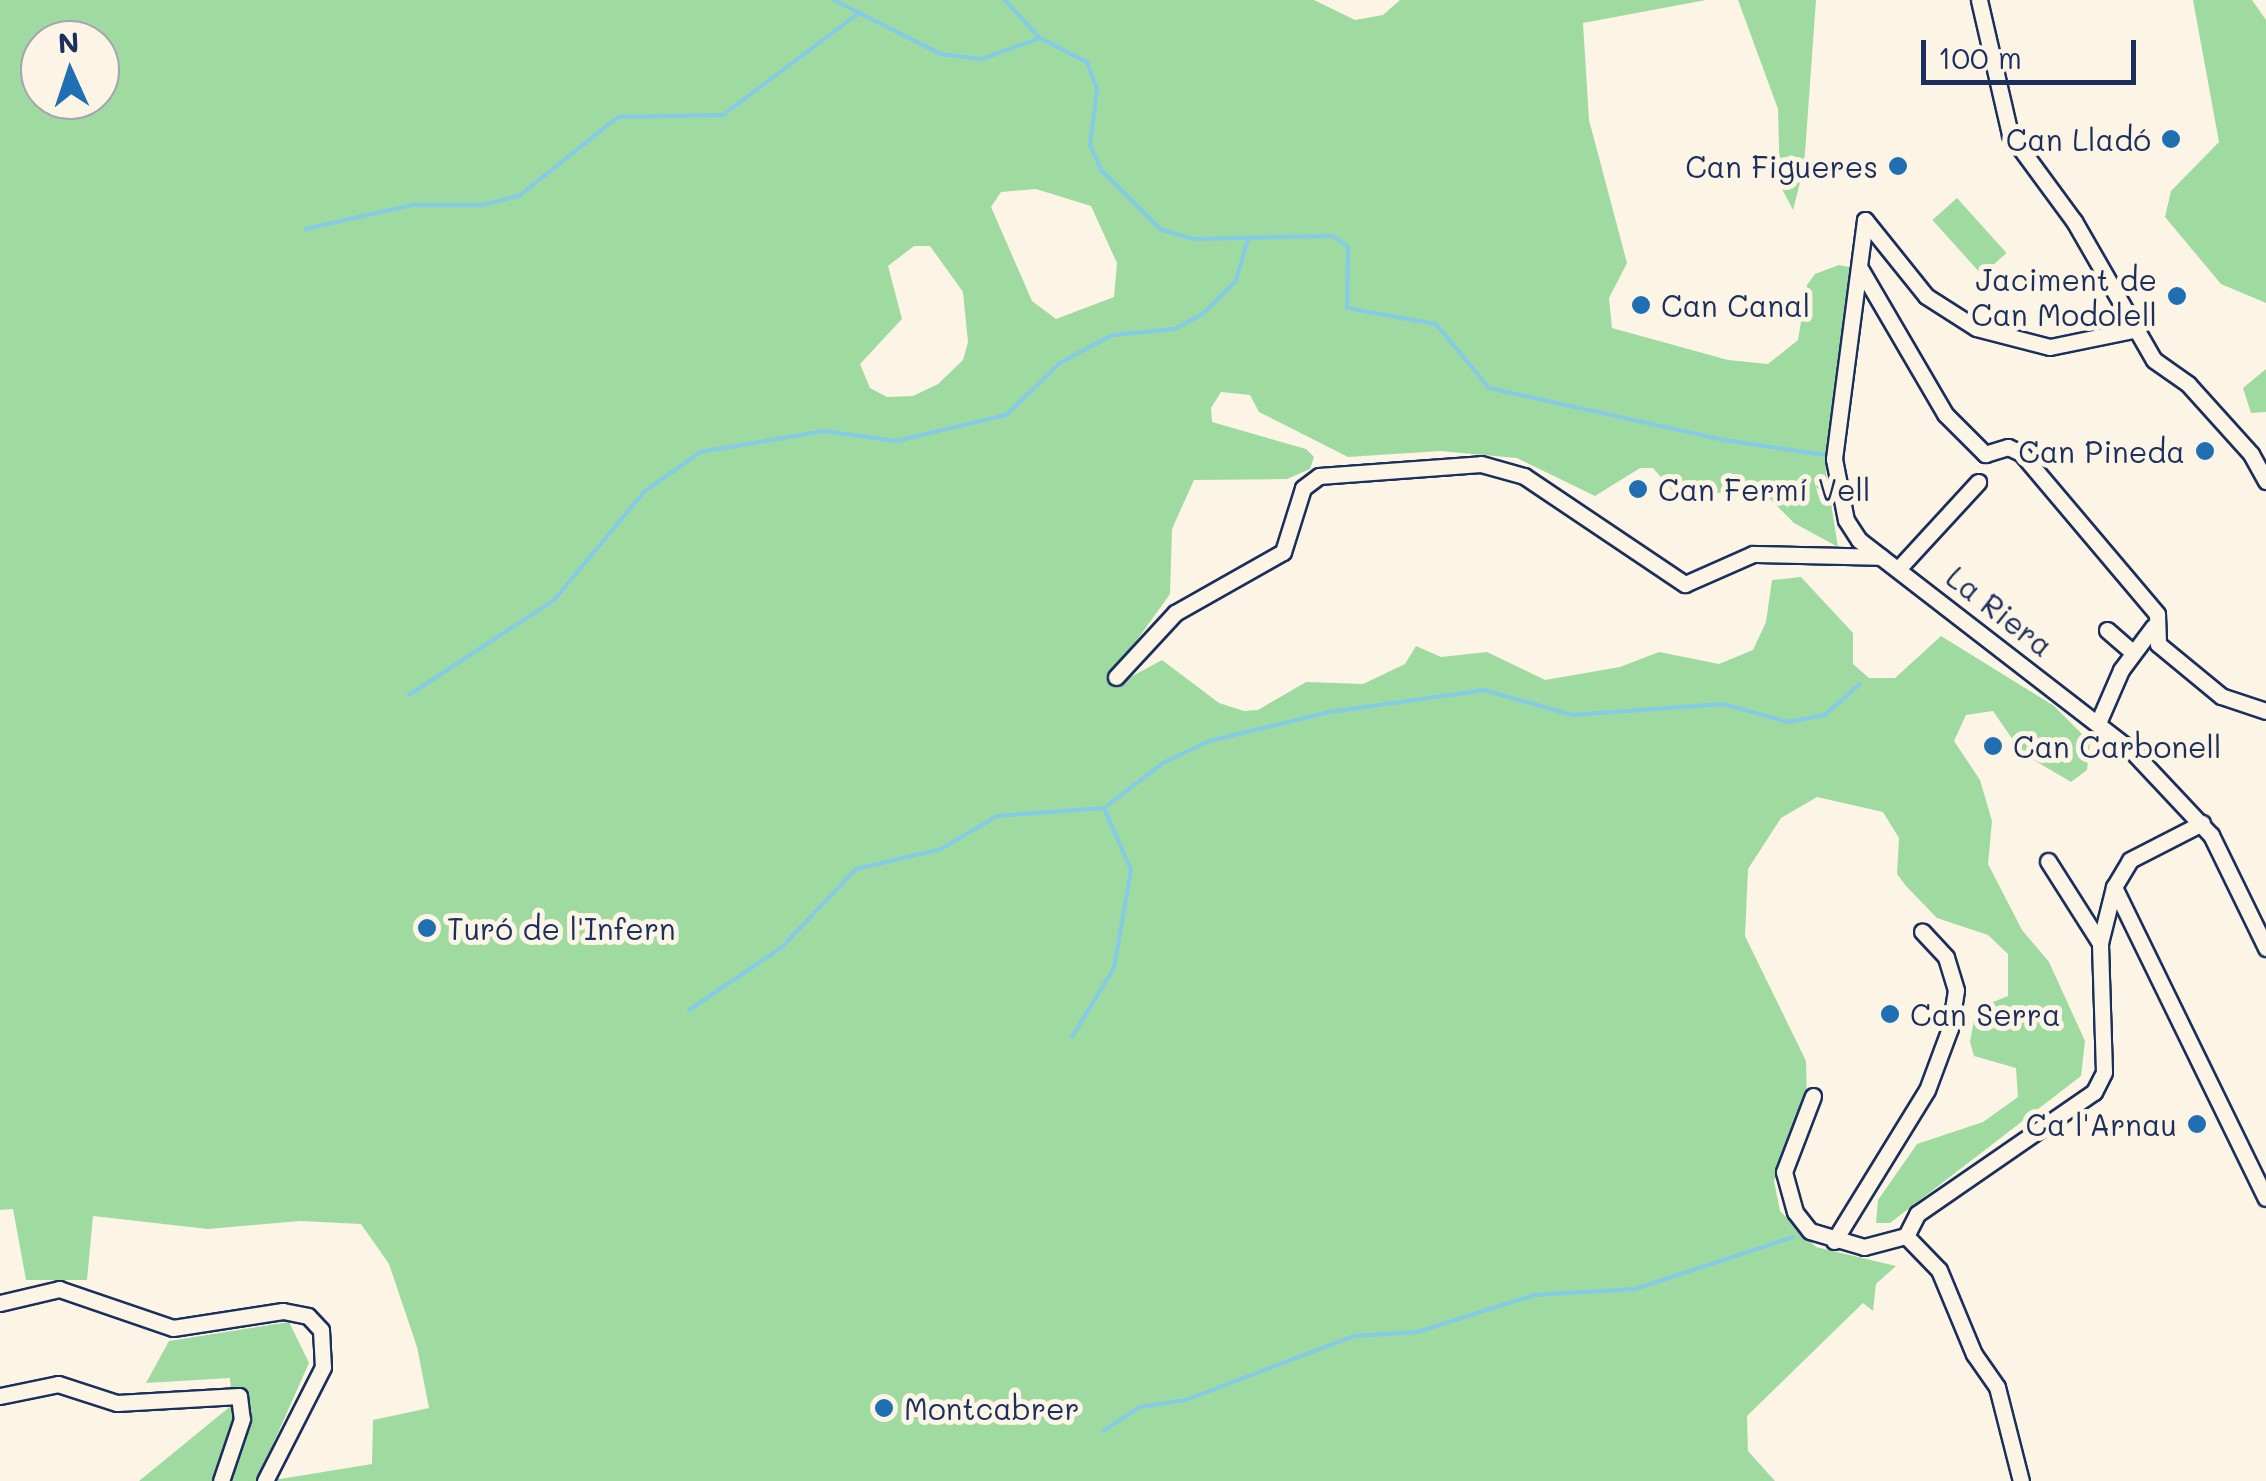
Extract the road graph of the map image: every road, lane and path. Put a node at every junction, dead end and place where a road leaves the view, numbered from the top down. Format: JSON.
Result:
{"nodes":[{"id":1,"x":1978,"y":0,"type":"edge"},
{"id":2,"x":1861,"y":270,"type":"junction"},
{"id":3,"x":2133,"y":330,"type":"junction"},
{"id":4,"x":2266,"y":441,"type":"edge"},
{"id":5,"x":2251,"y":454,"type":"junction"},
{"id":6,"x":2266,"y":481,"type":"edge"},
{"id":7,"x":1978,"y":482,"type":"dead end"},
{"id":8,"x":1881,"y":557,"type":"junction"},
{"id":9,"x":1899,"y":568,"type":"junction"},
{"id":10,"x":2154,"y":627,"type":"junction"},
{"id":11,"x":2108,"y":630,"type":"dead end"},
{"id":12,"x":2132,"y":652,"type":"junction"},
{"id":13,"x":1116,"y":677,"type":"dead end"},
{"id":14,"x":2266,"y":711,"type":"edge"},
{"id":15,"x":2098,"y":723,"type":"junction"},
{"id":16,"x":2202,"y":823,"type":"junction"},
{"id":17,"x":2048,"y":861,"type":"dead end"},
{"id":18,"x":2114,"y":886,"type":"junction"},
{"id":19,"x":1922,"y":932,"type":"dead end"},
{"id":20,"x":2100,"y":943,"type":"junction"},
{"id":21,"x":2266,"y":948,"type":"edge"},
{"id":22,"x":1813,"y":1096,"type":"dead end"},
{"id":23,"x":2266,"y":1198,"type":"edge"},
{"id":24,"x":1906,"y":1236,"type":"junction"},
{"id":25,"x":1834,"y":1241,"type":"junction"},
{"id":26,"x":0,"y":1303,"type":"edge"},
{"id":27,"x":0,"y":1396,"type":"edge"},
{"id":28,"x":221,"y":1481,"type":"edge"},
{"id":29,"x":265,"y":1481,"type":"edge"},
{"id":30,"x":2021,"y":1481,"type":"edge"}],
"edges":[{"from":1,"to":3,"type":"street"},
{"from":2,"to":3,"type":"street","name":"La Riera"},
{"from":2,"to":8,"type":"street","name":"La Riera"},
{"from":2,"to":10,"type":"street"},
{"from":3,"to":5,"type":"street"},
{"from":4,"to":5,"type":"street"},
{"from":5,"to":6,"type":"street"},
{"from":7,"to":9,"type":"street"},
{"from":8,"to":9,"type":"street","name":"La Riera"},
{"from":8,"to":13,"type":"street"},
{"from":9,"to":15,"type":"street","name":"La Riera"},
{"from":10,"to":12,"type":"street"},
{"from":10,"to":14,"type":"street"},
{"from":11,"to":12,"type":"street"},
{"from":12,"to":15,"type":"street"},
{"from":15,"to":16,"type":"street","name":"La Riera"},
{"from":16,"to":18,"type":"street"},
{"from":16,"to":21,"type":"street","name":"La Riera"},
{"from":17,"to":20,"type":"street"},
{"from":18,"to":20,"type":"street"},
{"from":18,"to":23,"type":"street"},
{"from":19,"to":25,"type":"street"},
{"from":20,"to":24,"type":"street"},
{"from":22,"to":25,"type":"street"},
{"from":24,"to":25,"type":"street"},
{"from":24,"to":30,"type":"street"},
{"from":26,"to":29,"type":"street"},
{"from":27,"to":28,"type":"street"}]}
